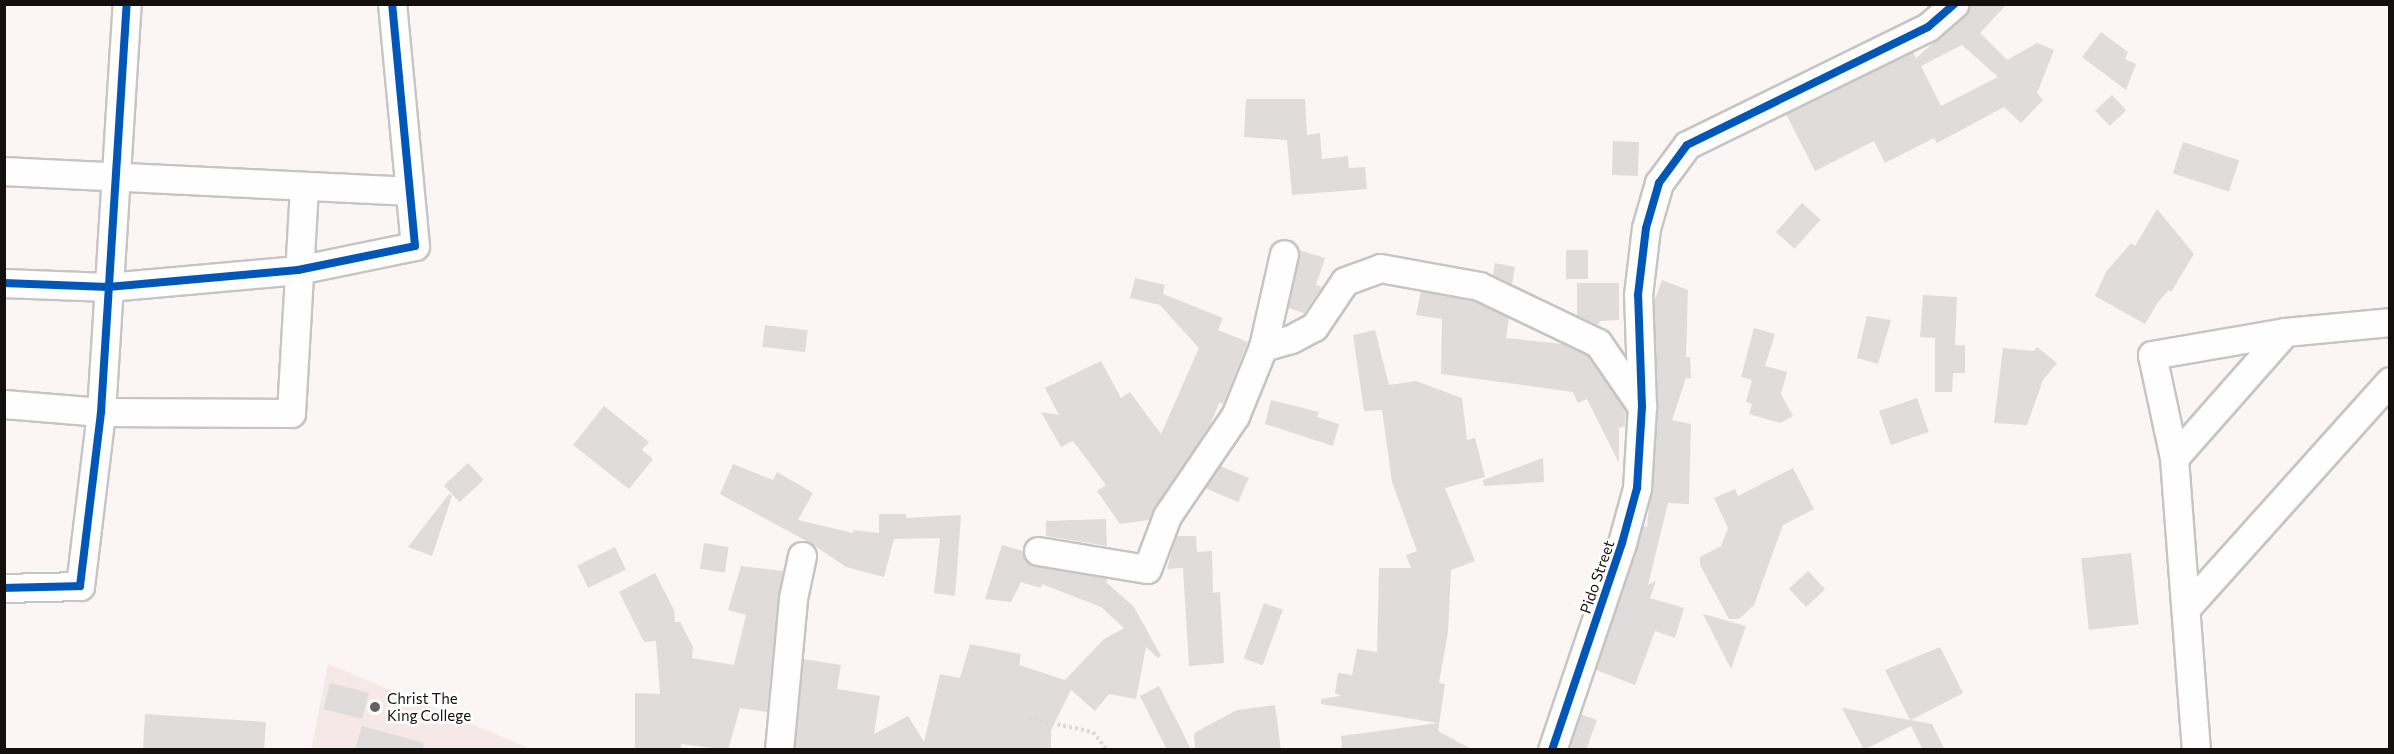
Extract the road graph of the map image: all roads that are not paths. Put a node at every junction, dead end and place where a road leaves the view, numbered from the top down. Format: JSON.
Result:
{"nodes":[{"id":1,"x":127,"y":4,"type":"edge"},
{"id":2,"x":392,"y":4,"type":"edge"},
{"id":3,"x":1954,"y":4,"type":"edge"},
{"id":4,"x":4,"y":171,"type":"edge"},
{"id":5,"x":114,"y":178,"type":"junction"},
{"id":6,"x":304,"y":188,"type":"junction"},
{"id":7,"x":409,"y":191,"type":"junction"},
{"id":8,"x":1284,"y":254,"type":"dead end"},
{"id":9,"x":298,"y":270,"type":"junction"},
{"id":10,"x":4,"y":283,"type":"edge"},
{"id":11,"x":108,"y":287,"type":"junction"},
{"id":12,"x":2390,"y":322,"type":"edge"},
{"id":13,"x":2285,"y":332,"type":"junction"},
{"id":14,"x":1263,"y":347,"type":"junction"},
{"id":15,"x":2390,"y":381,"type":"edge"},
{"id":16,"x":4,"y":404,"type":"edge"},
{"id":17,"x":1642,"y":407,"type":"junction"},
{"id":18,"x":101,"y":412,"type":"junction"},
{"id":19,"x":2174,"y":458,"type":"junction"},
{"id":20,"x":1038,"y":551,"type":"dead end"},
{"id":21,"x":802,"y":556,"type":"dead end"},
{"id":22,"x":4,"y":588,"type":"edge"},
{"id":23,"x":2188,"y":606,"type":"junction"},
{"id":24,"x":779,"y":750,"type":"edge"},
{"id":25,"x":1552,"y":750,"type":"edge"},
{"id":26,"x":2196,"y":750,"type":"edge"}],
"edges":[{"from":1,"to":5,"type":"street"},
{"from":2,"to":7,"type":"street"},
{"from":3,"to":17,"type":"street","name":"Pido Street"},
{"from":4,"to":5,"type":"street"},
{"from":5,"to":6,"type":"street"},
{"from":5,"to":11,"type":"street"},
{"from":6,"to":7,"type":"street"},
{"from":6,"to":9,"type":"street"},
{"from":7,"to":9,"type":"street"},
{"from":8,"to":14,"type":"street"},
{"from":9,"to":11,"type":"street"},
{"from":9,"to":18,"type":"street"},
{"from":10,"to":11,"type":"street"},
{"from":11,"to":18,"type":"street"},
{"from":12,"to":13,"type":"street"},
{"from":13,"to":19,"type":"street"},
{"from":13,"to":19,"type":"street"},
{"from":14,"to":17,"type":"street"},
{"from":14,"to":20,"type":"street"},
{"from":15,"to":23,"type":"street"},
{"from":16,"to":18,"type":"street"},
{"from":17,"to":25,"type":"street","name":"Pido Street"},
{"from":18,"to":22,"type":"street"},
{"from":19,"to":23,"type":"street"},
{"from":21,"to":24,"type":"street"},
{"from":23,"to":26,"type":"street"}]}
